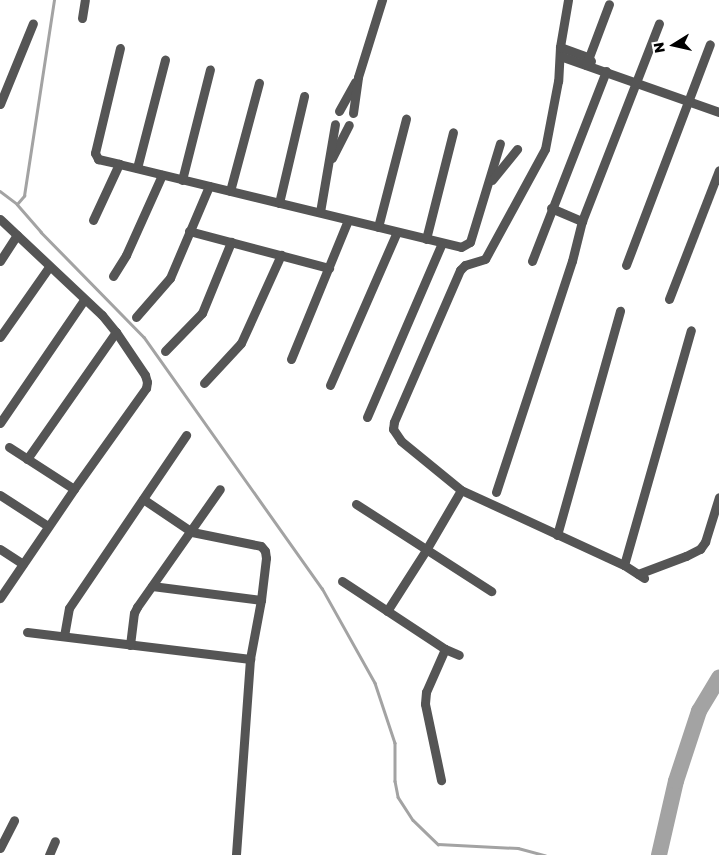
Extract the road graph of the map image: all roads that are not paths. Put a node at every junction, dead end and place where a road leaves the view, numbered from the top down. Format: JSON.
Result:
{"nodes":[{"id":1,"x":85,"y":0,"type":"edge"},
{"id":2,"x":382,"y":0,"type":"edge"},
{"id":3,"x":568,"y":0,"type":"edge"},
{"id":4,"x":610,"y":4,"type":"dead end"},
{"id":5,"x":82,"y":18,"type":"dead end"},
{"id":6,"x":33,"y":23,"type":"dead end"},
{"id":7,"x":659,"y":24,"type":"dead end"},
{"id":8,"x":710,"y":44,"type":"dead end"},
{"id":9,"x":120,"y":48,"type":"dead end"},
{"id":10,"x":560,"y":51,"type":"junction"},
{"id":11,"x":165,"y":60,"type":"dead end"},
{"id":12,"x":587,"y":61,"type":"junction"},
{"id":13,"x":210,"y":69,"type":"dead end"},
{"id":14,"x":606,"y":70,"type":"junction"},
{"id":15,"x":358,"y":78,"type":"junction"},
{"id":16,"x":637,"y":82,"type":"junction"},
{"id":17,"x":259,"y":83,"type":"dead end"},
{"id":18,"x":304,"y":96,"type":"dead end"},
{"id":19,"x":688,"y":100,"type":"junction"},
{"id":20,"x":0,"y":104,"type":"edge"},
{"id":21,"x":339,"y":111,"type":"dead end"},
{"id":22,"x":719,"y":112,"type":"edge"},
{"id":23,"x":353,"y":113,"type":"dead end"},
{"id":24,"x":406,"y":120,"type":"dead end"},
{"id":25,"x":335,"y":124,"type":"dead end"},
{"id":26,"x":349,"y":125,"type":"dead end"},
{"id":27,"x":453,"y":132,"type":"dead end"},
{"id":28,"x":500,"y":143,"type":"dead end"},
{"id":29,"x":517,"y":149,"type":"dead end"},
{"id":30,"x":119,"y":164,"type":"junction"},
{"id":31,"x":329,"y":165,"type":"junction"},
{"id":32,"x":137,"y":168,"type":"junction"},
{"id":33,"x":719,"y":170,"type":"edge"},
{"id":34,"x":162,"y":175,"type":"junction"},
{"id":35,"x":182,"y":180,"type":"junction"},
{"id":36,"x":489,"y":184,"type":"junction"},
{"id":37,"x":209,"y":186,"type":"junction"},
{"id":38,"x":230,"y":191,"type":"junction"},
{"id":39,"x":279,"y":203,"type":"junction"},
{"id":40,"x":552,"y":208,"type":"junction"},
{"id":41,"x":320,"y":212,"type":"junction"},
{"id":42,"x":0,"y":218,"type":"edge"},
{"id":43,"x":93,"y":220,"type":"dead end"},
{"id":44,"x":348,"y":220,"type":"junction"},
{"id":45,"x":582,"y":221,"type":"junction"},
{"id":46,"x":378,"y":228,"type":"junction"},
{"id":47,"x":189,"y":231,"type":"junction"},
{"id":48,"x":397,"y":232,"type":"junction"},
{"id":49,"x":17,"y":235,"type":"junction"},
{"id":50,"x":426,"y":239,"type":"junction"},
{"id":51,"x":232,"y":242,"type":"junction"},
{"id":52,"x":442,"y":243,"type":"junction"},
{"id":53,"x":281,"y":255,"type":"junction"},
{"id":54,"x":0,"y":260,"type":"edge"},
{"id":55,"x":532,"y":261,"type":"dead end"},
{"id":56,"x":626,"y":265,"type":"dead end"},
{"id":57,"x":49,"y":267,"type":"junction"},
{"id":58,"x":329,"y":268,"type":"junction"},
{"id":59,"x":113,"y":276,"type":"dead end"},
{"id":60,"x":84,"y":300,"type":"junction"},
{"id":61,"x":669,"y":300,"type":"dead end"},
{"id":62,"x":620,"y":311,"type":"dead end"},
{"id":63,"x":136,"y":317,"type":"dead end"},
{"id":64,"x":691,"y":330,"type":"dead end"},
{"id":65,"x":116,"y":332,"type":"junction"},
{"id":66,"x":0,"y":337,"type":"edge"},
{"id":67,"x":165,"y":352,"type":"dead end"},
{"id":68,"x":291,"y":359,"type":"dead end"},
{"id":69,"x":204,"y":383,"type":"dead end"},
{"id":70,"x":330,"y":385,"type":"dead end"},
{"id":71,"x":367,"y":416,"type":"dead end"},
{"id":72,"x":0,"y":423,"type":"edge"},
{"id":73,"x":186,"y":435,"type":"dead end"},
{"id":74,"x":8,"y":447,"type":"dead end"},
{"id":75,"x":26,"y":459,"type":"junction"},
{"id":76,"x":74,"y":489,"type":"junction"},
{"id":77,"x":220,"y":489,"type":"dead end"},
{"id":78,"x":461,"y":490,"type":"junction"},
{"id":79,"x":496,"y":492,"type":"dead end"},
{"id":80,"x":0,"y":495,"type":"edge"},
{"id":81,"x":719,"y":497,"type":"edge"},
{"id":82,"x":143,"y":498,"type":"junction"},
{"id":83,"x":356,"y":504,"type":"dead end"},
{"id":84,"x":48,"y":526,"type":"junction"},
{"id":85,"x":192,"y":532,"type":"junction"},
{"id":86,"x":557,"y":535,"type":"junction"},
{"id":87,"x":0,"y":549,"type":"edge"},
{"id":88,"x":426,"y":550,"type":"junction"},
{"id":89,"x":23,"y":564,"type":"junction"},
{"id":90,"x":624,"y":565,"type":"junction"},
{"id":91,"x":342,"y":581,"type":"dead end"},
{"id":92,"x":152,"y":586,"type":"junction"},
{"id":93,"x":491,"y":591,"type":"dead end"},
{"id":94,"x":0,"y":598,"type":"edge"},
{"id":95,"x":261,"y":600,"type":"junction"},
{"id":96,"x":387,"y":610,"type":"junction"},
{"id":97,"x":27,"y":632,"type":"dead end"},
{"id":98,"x":64,"y":636,"type":"junction"},
{"id":99,"x":130,"y":644,"type":"junction"},
{"id":100,"x":445,"y":649,"type":"junction"},
{"id":101,"x":458,"y":655,"type":"dead end"},
{"id":102,"x":250,"y":659,"type":"junction"},
{"id":103,"x":441,"y":780,"type":"dead end"},
{"id":104,"x":14,"y":820,"type":"dead end"},
{"id":105,"x":55,"y":841,"type":"dead end"},
{"id":106,"x":0,"y":848,"type":"edge"},
{"id":107,"x":49,"y":855,"type":"edge"},
{"id":108,"x":236,"y":855,"type":"edge"}],
"edges":[{"from":1,"to":5,"type":"street"},
{"from":2,"to":15,"type":"street"},
{"from":3,"to":10,"type":"street"},
{"from":4,"to":12,"type":"street"},
{"from":6,"to":20,"type":"street"},
{"from":7,"to":16,"type":"street"},
{"from":8,"to":19,"type":"street"},
{"from":9,"to":30,"type":"street"},
{"from":10,"to":12,"type":"street"},
{"from":10,"to":78,"type":"street"},
{"from":11,"to":32,"type":"street"},
{"from":12,"to":14,"type":"street"},
{"from":13,"to":35,"type":"street"},
{"from":14,"to":16,"type":"street"},
{"from":14,"to":40,"type":"street"},
{"from":15,"to":21,"type":"street"},
{"from":15,"to":23,"type":"street"},
{"from":16,"to":19,"type":"street"},
{"from":16,"to":45,"type":"street"},
{"from":17,"to":38,"type":"street"},
{"from":18,"to":39,"type":"street"},
{"from":19,"to":22,"type":"street"},
{"from":19,"to":56,"type":"street"},
{"from":24,"to":46,"type":"street"},
{"from":25,"to":31,"type":"street"},
{"from":26,"to":31,"type":"street"},
{"from":27,"to":50,"type":"street"},
{"from":28,"to":36,"type":"street"},
{"from":29,"to":36,"type":"street"},
{"from":30,"to":32,"type":"street"},
{"from":30,"to":43,"type":"street"},
{"from":31,"to":41,"type":"street"},
{"from":32,"to":34,"type":"street"},
{"from":33,"to":61,"type":"street"},
{"from":34,"to":35,"type":"street"},
{"from":34,"to":59,"type":"street"},
{"from":35,"to":37,"type":"street"},
{"from":36,"to":52,"type":"street"},
{"from":37,"to":38,"type":"street"},
{"from":37,"to":47,"type":"street"},
{"from":38,"to":39,"type":"street"},
{"from":39,"to":41,"type":"street"},
{"from":40,"to":45,"type":"street"},
{"from":40,"to":55,"type":"street"},
{"from":41,"to":44,"type":"street"},
{"from":42,"to":49,"type":"street"},
{"from":44,"to":46,"type":"street"},
{"from":44,"to":58,"type":"street"},
{"from":45,"to":79,"type":"street"},
{"from":46,"to":48,"type":"street"},
{"from":47,"to":51,"type":"street"},
{"from":47,"to":63,"type":"street"},
{"from":48,"to":50,"type":"street"},
{"from":48,"to":70,"type":"street"},
{"from":49,"to":54,"type":"street"},
{"from":49,"to":57,"type":"street"},
{"from":50,"to":52,"type":"street"},
{"from":51,"to":53,"type":"street"},
{"from":51,"to":67,"type":"street"},
{"from":52,"to":71,"type":"street"},
{"from":53,"to":58,"type":"street"},
{"from":53,"to":69,"type":"street"},
{"from":57,"to":60,"type":"street"},
{"from":57,"to":66,"type":"street"},
{"from":58,"to":68,"type":"street"},
{"from":60,"to":65,"type":"street"},
{"from":60,"to":72,"type":"street"},
{"from":62,"to":86,"type":"street"},
{"from":64,"to":90,"type":"street"},
{"from":65,"to":75,"type":"street"},
{"from":65,"to":76,"type":"street"},
{"from":73,"to":82,"type":"street"},
{"from":74,"to":75,"type":"street"},
{"from":75,"to":76,"type":"street"},
{"from":76,"to":84,"type":"street"},
{"from":77,"to":85,"type":"street"},
{"from":78,"to":86,"type":"street"},
{"from":78,"to":88,"type":"street"},
{"from":80,"to":84,"type":"street"},
{"from":81,"to":90,"type":"street"},
{"from":82,"to":85,"type":"street"},
{"from":82,"to":98,"type":"street"},
{"from":83,"to":88,"type":"street"},
{"from":84,"to":89,"type":"street"},
{"from":85,"to":92,"type":"street"},
{"from":85,"to":95,"type":"street"},
{"from":86,"to":90,"type":"street"},
{"from":87,"to":89,"type":"street"},
{"from":88,"to":93,"type":"street"},
{"from":88,"to":96,"type":"street"},
{"from":89,"to":94,"type":"street"},
{"from":91,"to":96,"type":"street"},
{"from":92,"to":95,"type":"street"},
{"from":92,"to":99,"type":"street"},
{"from":95,"to":102,"type":"street"},
{"from":96,"to":100,"type":"street"},
{"from":97,"to":98,"type":"street"},
{"from":98,"to":99,"type":"street"},
{"from":99,"to":102,"type":"street"},
{"from":100,"to":101,"type":"street"},
{"from":100,"to":103,"type":"street"},
{"from":102,"to":108,"type":"street"},
{"from":104,"to":106,"type":"street"},
{"from":105,"to":107,"type":"street"}]}
